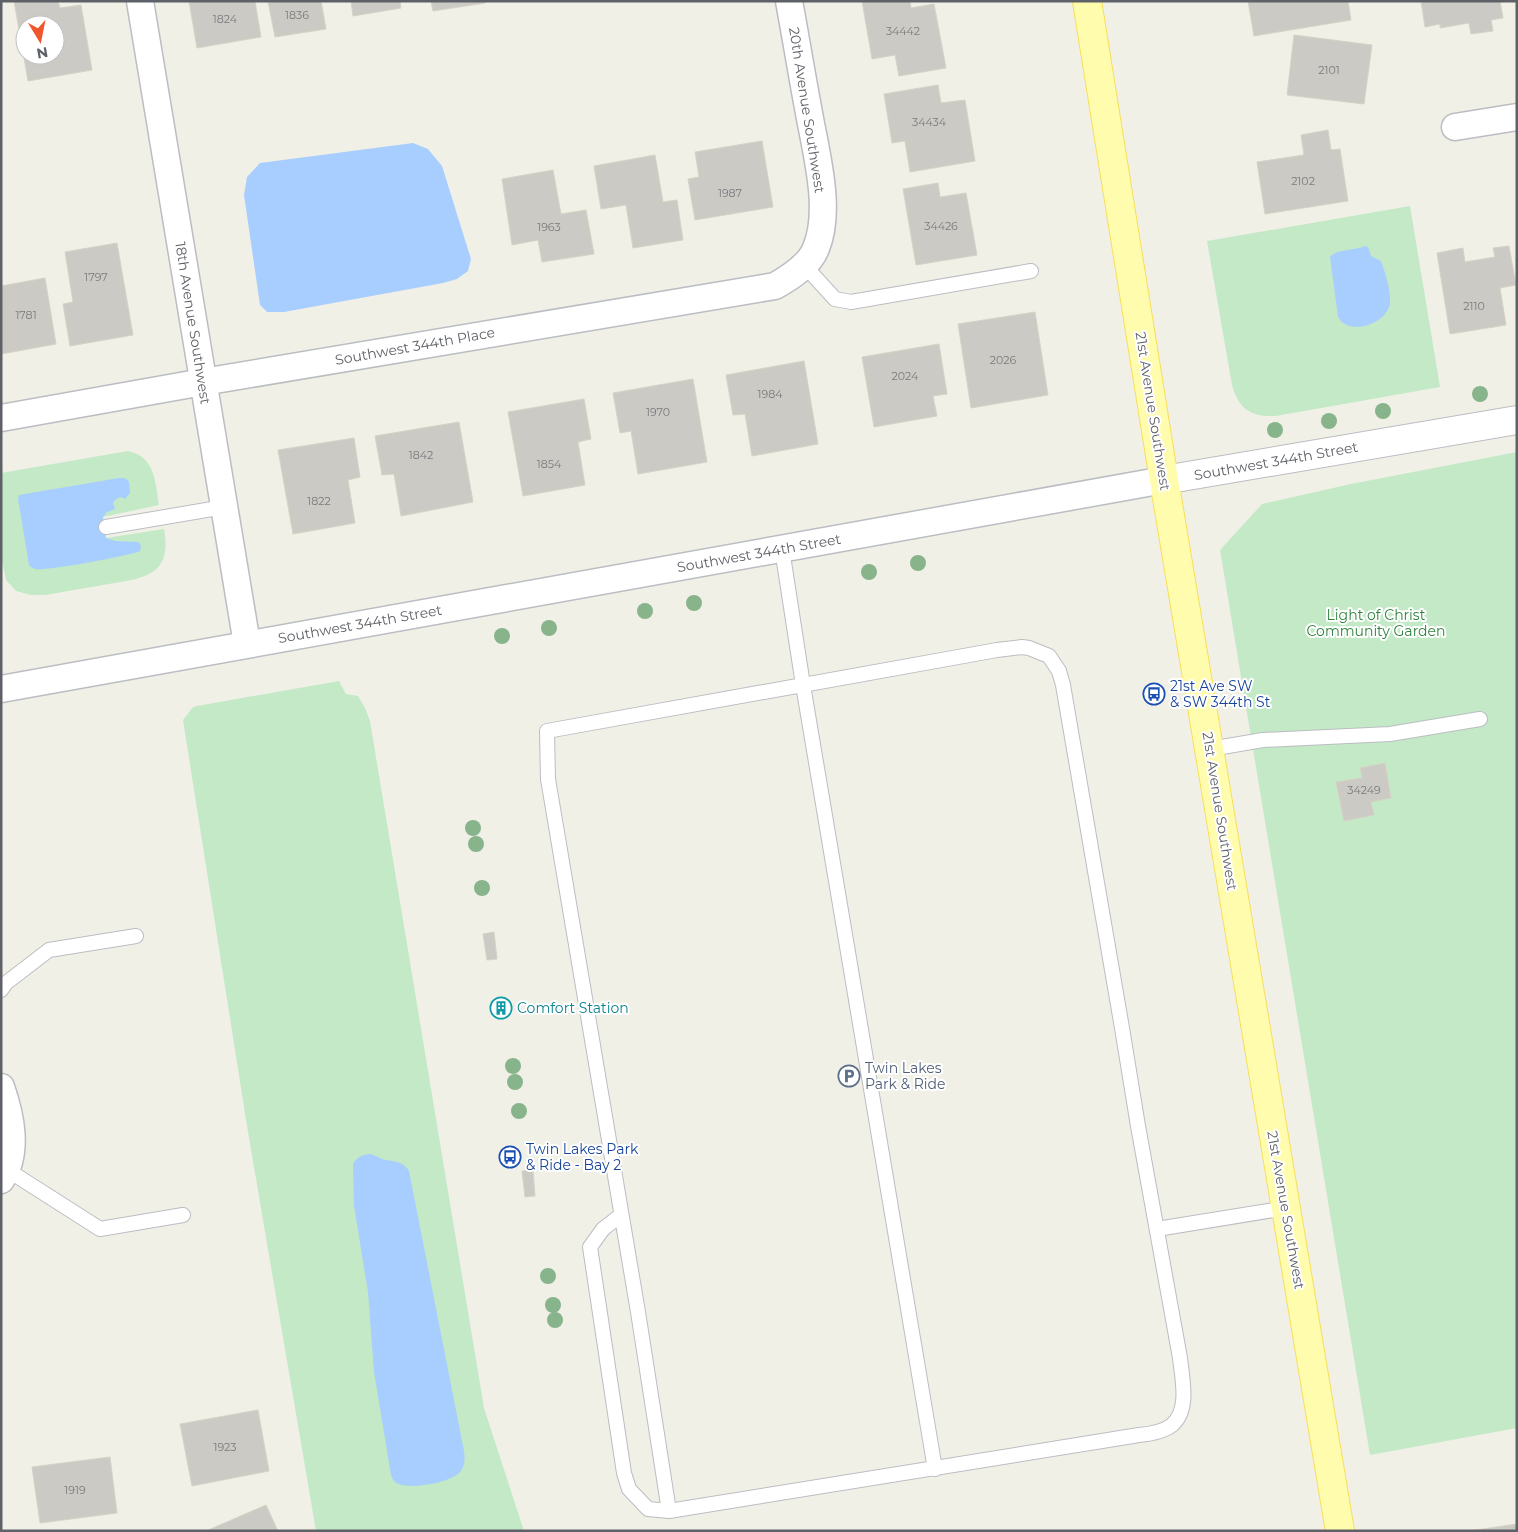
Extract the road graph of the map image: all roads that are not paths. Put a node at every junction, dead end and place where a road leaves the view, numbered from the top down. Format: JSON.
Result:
{"nodes":[{"id":1,"x":140,"y":1,"type":"edge"},
{"id":2,"x":789,"y":1,"type":"edge"},
{"id":3,"x":1087,"y":1,"type":"edge"},
{"id":4,"x":1517,"y":117,"type":"edge"},
{"id":5,"x":1455,"y":127,"type":"dead end"},
{"id":6,"x":810,"y":257,"type":"junction"},
{"id":7,"x":1031,"y":271,"type":"dead end"},
{"id":8,"x":203,"y":382,"type":"junction"},
{"id":9,"x":1,"y":418,"type":"edge"},
{"id":10,"x":1517,"y":420,"type":"edge"},
{"id":11,"x":1164,"y":480,"type":"junction"},
{"id":12,"x":224,"y":508,"type":"junction"},
{"id":13,"x":106,"y":527,"type":"dead end"},
{"id":14,"x":782,"y":549,"type":"junction"},
{"id":15,"x":247,"y":644,"type":"junction"},
{"id":16,"x":803,"y":685,"type":"junction"},
{"id":17,"x":1,"y":688,"type":"edge"},
{"id":18,"x":1480,"y":719,"type":"dead end"},
{"id":19,"x":1210,"y":749,"type":"junction"},
{"id":20,"x":136,"y":936,"type":"dead end"},
{"id":21,"x":1,"y":990,"type":"edge"},
{"id":22,"x":1,"y":1087,"type":"edge"},
{"id":23,"x":4,"y":1174,"type":"edge"},
{"id":24,"x":1286,"y":1208,"type":"junction"},
{"id":25,"x":182,"y":1215,"type":"dead end"},
{"id":26,"x":621,"y":1215,"type":"junction"},
{"id":27,"x":1157,"y":1228,"type":"junction"},
{"id":28,"x":935,"y":1469,"type":"junction"},
{"id":29,"x":668,"y":1511,"type":"junction"},
{"id":30,"x":1340,"y":1531,"type":"edge"}],
"edges":[{"from":1,"to":8,"type":"street","name":"18th Avenue Southwest"},
{"from":2,"to":6,"type":"street","name":"20th Avenue Southwest"},
{"from":3,"to":11,"type":"main road","name":"21st Avenue Southwest"},
{"from":4,"to":5,"type":"street"},
{"from":6,"to":7,"type":"lane"},
{"from":6,"to":8,"type":"street","name":"Southwest 344th Place"},
{"from":8,"to":9,"type":"street","name":"Southwest 344th Place"},
{"from":8,"to":12,"type":"street","name":"18th Avenue Southwest"},
{"from":10,"to":11,"type":"street","name":"Southwest 344th Street"},
{"from":11,"to":14,"type":"street","name":"Southwest 344th Street"},
{"from":11,"to":19,"type":"main road","name":"21st Avenue Southwest"},
{"from":12,"to":13,"type":"lane"},
{"from":12,"to":15,"type":"street","name":"18th Avenue Southwest"},
{"from":14,"to":15,"type":"street","name":"Southwest 344th Street"},
{"from":14,"to":16,"type":"lane"},
{"from":15,"to":17,"type":"street","name":"Southwest 344th Street"},
{"from":16,"to":26,"type":"lane"},
{"from":16,"to":27,"type":"lane"},
{"from":16,"to":28,"type":"lane"},
{"from":18,"to":19,"type":"lane"},
{"from":19,"to":24,"type":"main road","name":"21st Avenue Southwest"},
{"from":20,"to":21,"type":"lane"},
{"from":22,"to":23,"type":"street"},
{"from":23,"to":25,"type":"lane"},
{"from":24,"to":27,"type":"lane"},
{"from":24,"to":30,"type":"main road","name":"21st Avenue Southwest"},
{"from":26,"to":29,"type":"lane"},
{"from":26,"to":29,"type":"lane"},
{"from":27,"to":28,"type":"lane"},
{"from":28,"to":29,"type":"lane"}]}
